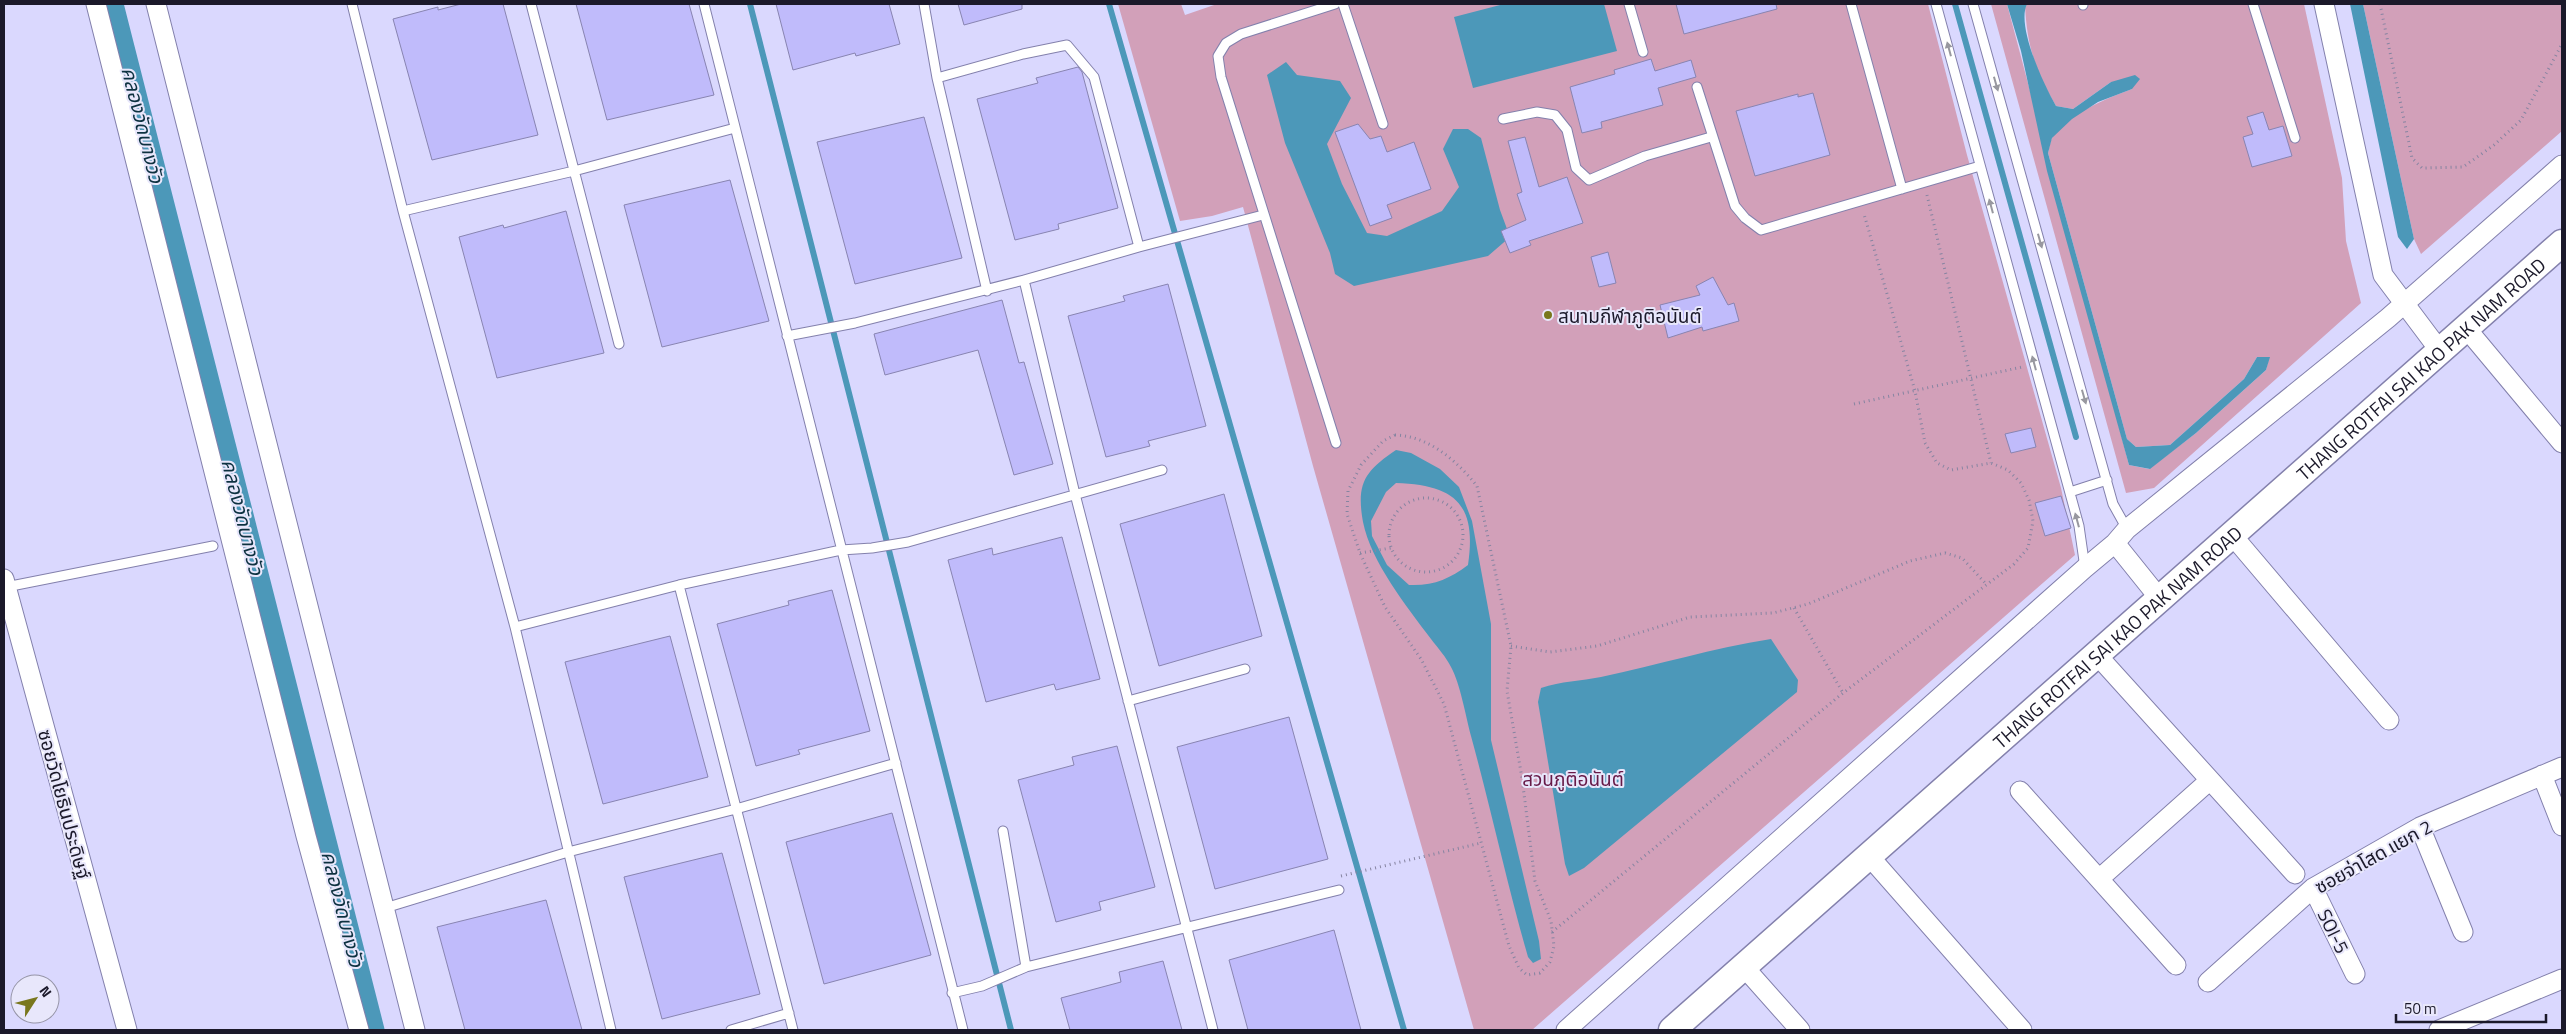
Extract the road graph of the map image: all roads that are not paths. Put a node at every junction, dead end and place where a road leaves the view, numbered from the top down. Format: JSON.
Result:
{"nodes":[{"id":1,"x":96,"y":4,"type":"edge"},
{"id":2,"x":156,"y":4,"type":"edge"},
{"id":3,"x":352,"y":4,"type":"edge"},
{"id":4,"x":531,"y":4,"type":"edge"},
{"id":5,"x":704,"y":4,"type":"edge"},
{"id":6,"x":924,"y":4,"type":"edge"},
{"id":7,"x":1336,"y":4,"type":"edge"},
{"id":8,"x":1343,"y":4,"type":"edge"},
{"id":9,"x":1629,"y":4,"type":"edge"},
{"id":10,"x":1851,"y":4,"type":"edge"},
{"id":11,"x":1936,"y":4,"type":"edge"},
{"id":12,"x":1974,"y":4,"type":"edge"},
{"id":13,"x":2253,"y":4,"type":"edge"},
{"id":14,"x":2324,"y":4,"type":"edge"},
{"id":15,"x":1643,"y":52,"type":"dead end"},
{"id":16,"x":937,"y":78,"type":"junction"},
{"id":17,"x":1697,"y":87,"type":"dead end"},
{"id":18,"x":1503,"y":120,"type":"dead end"},
{"id":19,"x":1383,"y":124,"type":"dead end"},
{"id":20,"x":735,"y":128,"type":"junction"},
{"id":21,"x":1711,"y":137,"type":"junction"},
{"id":22,"x":2295,"y":138,"type":"dead end"},
{"id":23,"x":2562,"y":165,"type":"edge"},
{"id":24,"x":1980,"y":166,"type":"junction"},
{"id":25,"x":574,"y":171,"type":"junction"},
{"id":26,"x":1902,"y":189,"type":"junction"},
{"id":27,"x":403,"y":211,"type":"junction"},
{"id":28,"x":1263,"y":215,"type":"junction"},
{"id":29,"x":2562,"y":243,"type":"edge"},
{"id":30,"x":1139,"y":247,"type":"junction"},
{"id":31,"x":1024,"y":280,"type":"junction"},
{"id":32,"x":987,"y":291,"type":"junction"},
{"id":33,"x":2403,"y":305,"type":"junction"},
{"id":34,"x":2466,"y":328,"type":"junction"},
{"id":35,"x":787,"y":336,"type":"junction"},
{"id":36,"x":618,"y":344,"type":"dead end"},
{"id":37,"x":2440,"y":351,"type":"junction"},
{"id":38,"x":1336,"y":443,"type":"dead end"},
{"id":39,"x":2562,"y":443,"type":"edge"},
{"id":40,"x":1162,"y":470,"type":"dead end"},
{"id":41,"x":2107,"y":480,"type":"junction"},
{"id":42,"x":2070,"y":492,"type":"junction"},
{"id":43,"x":1075,"y":494,"type":"junction"},
{"id":44,"x":2232,"y":535,"type":"junction"},
{"id":45,"x":2121,"y":536,"type":"junction"},
{"id":46,"x":213,"y":546,"type":"dead end"},
{"id":47,"x":841,"y":550,"type":"junction"},
{"id":48,"x":2085,"y":568,"type":"junction"},
{"id":49,"x":5,"y":583,"type":"edge"},
{"id":50,"x":679,"y":585,"type":"junction"},
{"id":51,"x":2160,"y":599,"type":"junction"},
{"id":52,"x":515,"y":627,"type":"junction"},
{"id":53,"x":2097,"y":655,"type":"junction"},
{"id":54,"x":1244,"y":669,"type":"dead end"},
{"id":55,"x":1128,"y":700,"type":"junction"},
{"id":56,"x":2389,"y":720,"type":"dead end"},
{"id":57,"x":896,"y":763,"type":"junction"},
{"id":58,"x":2562,"y":767,"type":"edge"},
{"id":59,"x":2542,"y":775,"type":"junction"},
{"id":60,"x":2209,"y":781,"type":"junction"},
{"id":61,"x":2020,"y":791,"type":"dead end"},
{"id":62,"x":736,"y":809,"type":"junction"},
{"id":63,"x":2562,"y":826,"type":"edge"},
{"id":64,"x":2420,"y":827,"type":"junction"},
{"id":65,"x":1003,"y":831,"type":"dead end"},
{"id":66,"x":568,"y":852,"type":"junction"},
{"id":67,"x":1869,"y":856,"type":"junction"},
{"id":68,"x":2295,"y":874,"type":"dead end"},
{"id":69,"x":2099,"y":879,"type":"junction"},
{"id":70,"x":2313,"y":888,"type":"junction"},
{"id":71,"x":1339,"y":890,"type":"dead end"},
{"id":72,"x":385,"y":908,"type":"junction"},
{"id":73,"x":1186,"y":928,"type":"junction"},
{"id":74,"x":2463,"y":932,"type":"dead end"},
{"id":75,"x":2176,"y":965,"type":"dead end"},
{"id":76,"x":1026,"y":967,"type":"junction"},
{"id":77,"x":1744,"y":967,"type":"junction"},
{"id":78,"x":2355,"y":974,"type":"dead end"},
{"id":79,"x":2562,"y":979,"type":"edge"},
{"id":80,"x":2208,"y":982,"type":"dead end"},
{"id":81,"x":952,"y":992,"type":"junction"},
{"id":82,"x":789,"y":1013,"type":"junction"},
{"id":83,"x":125,"y":1030,"type":"edge"},
{"id":84,"x":359,"y":1030,"type":"edge"},
{"id":85,"x":416,"y":1030,"type":"edge"},
{"id":86,"x":611,"y":1030,"type":"edge"},
{"id":87,"x":730,"y":1030,"type":"edge"},
{"id":88,"x":793,"y":1030,"type":"edge"},
{"id":89,"x":963,"y":1030,"type":"edge"},
{"id":90,"x":1213,"y":1030,"type":"edge"},
{"id":91,"x":1566,"y":1030,"type":"edge"},
{"id":92,"x":1672,"y":1030,"type":"edge"},
{"id":93,"x":1800,"y":1030,"type":"edge"},
{"id":94,"x":2022,"y":1030,"type":"edge"},
{"id":95,"x":2439,"y":1030,"type":"edge"}],
"edges":[{"from":1,"to":84,"type":"street"},
{"from":2,"to":72,"type":"street"},
{"from":3,"to":27,"type":"lane"},
{"from":4,"to":25,"type":"lane"},
{"from":5,"to":20,"type":"lane"},
{"from":6,"to":16,"type":"lane"},
{"from":7,"to":28,"type":"lane"},
{"from":8,"to":19,"type":"lane"},
{"from":9,"to":15,"type":"lane"},
{"from":10,"to":26,"type":"lane"},
{"from":24,"to":11,"type":"lane","one_way":true},
{"from":12,"to":41,"type":"lane","one_way":true},
{"from":13,"to":22,"type":"lane"},
{"from":14,"to":33,"type":"street"},
{"from":16,"to":30,"type":"lane"},
{"from":16,"to":32,"type":"lane"},
{"from":17,"to":21,"type":"lane"},
{"from":18,"to":21,"type":"lane"},
{"from":20,"to":25,"type":"lane"},
{"from":20,"to":35,"type":"lane"},
{"from":21,"to":26,"type":"lane"},
{"from":23,"to":33,"type":"street"},
{"from":24,"to":26,"type":"lane"},
{"from":42,"to":24,"type":"lane","one_way":true},
{"from":25,"to":27,"type":"lane"},
{"from":25,"to":36,"type":"lane"},
{"from":27,"to":52,"type":"lane"},
{"from":28,"to":30,"type":"lane"},
{"from":28,"to":38,"type":"lane"},
{"from":29,"to":34,"type":"main road","name":"THANG ROTFAI SAI KAO PAK NAM ROAD"},
{"from":30,"to":31,"type":"lane"},
{"from":31,"to":32,"type":"lane"},
{"from":31,"to":43,"type":"lane"},
{"from":32,"to":35,"type":"lane"},
{"from":33,"to":37,"type":"street"},
{"from":33,"to":45,"type":"street"},
{"from":34,"to":37,"type":"main road","name":"THANG ROTFAI SAI KAO PAK NAM ROAD"},
{"from":34,"to":39,"type":"street"},
{"from":35,"to":47,"type":"lane"},
{"from":37,"to":44,"type":"main road","name":"THANG ROTFAI SAI KAO PAK NAM ROAD"},
{"from":40,"to":43,"type":"lane"},
{"from":41,"to":42,"type":"lane"},
{"from":41,"to":45,"type":"lane"},
{"from":48,"to":42,"type":"lane","one_way":true},
{"from":43,"to":47,"type":"lane"},
{"from":43,"to":55,"type":"lane"},
{"from":44,"to":51,"type":"main road","name":"THANG ROTFAI SAI KAO PAK NAM ROAD"},
{"from":44,"to":56,"type":"street"},
{"from":45,"to":48,"type":"street"},
{"from":45,"to":51,"type":"street"},
{"from":46,"to":49,"type":"lane"},
{"from":47,"to":50,"type":"lane"},
{"from":47,"to":57,"type":"lane"},
{"from":48,"to":91,"type":"street"},
{"from":49,"to":83,"type":"street","name":"ซอยวัดโยธินประดิษฐ์"},
{"from":50,"to":52,"type":"lane"},
{"from":50,"to":62,"type":"lane"},
{"from":51,"to":53,"type":"main road","name":"THANG ROTFAI SAI KAO PAK NAM ROAD"},
{"from":52,"to":66,"type":"lane"},
{"from":53,"to":60,"type":"street"},
{"from":53,"to":67,"type":"main road","name":"THANG ROTFAI SAI KAO PAK NAM ROAD"},
{"from":54,"to":55,"type":"lane"},
{"from":55,"to":73,"type":"lane"},
{"from":57,"to":62,"type":"lane"},
{"from":57,"to":81,"type":"lane"},
{"from":58,"to":59,"type":"street","name":"ซอยจ่าโสด แยก 2"},
{"from":59,"to":63,"type":"street"},
{"from":59,"to":64,"type":"street","name":"ซอยจ่าโสด แยก 2"},
{"from":60,"to":68,"type":"street"},
{"from":60,"to":69,"type":"street"},
{"from":61,"to":69,"type":"street"},
{"from":62,"to":66,"type":"lane"},
{"from":62,"to":82,"type":"lane"},
{"from":64,"to":70,"type":"street","name":"ซอยจ่าโสด แยก 2"},
{"from":64,"to":74,"type":"street"},
{"from":65,"to":76,"type":"lane"},
{"from":66,"to":72,"type":"lane"},
{"from":66,"to":86,"type":"lane"},
{"from":67,"to":77,"type":"main road","name":"THANG ROTFAI SAI KAO PAK NAM ROAD"},
{"from":67,"to":94,"type":"street"},
{"from":69,"to":75,"type":"street"},
{"from":70,"to":78,"type":"street","name":"SOI-5"},
{"from":70,"to":80,"type":"street","name":"ซอยจ่าโสด แยก 2"},
{"from":71,"to":73,"type":"lane"},
{"from":72,"to":85,"type":"street"},
{"from":73,"to":76,"type":"lane"},
{"from":73,"to":90,"type":"lane"},
{"from":76,"to":81,"type":"lane"},
{"from":77,"to":92,"type":"main road","name":"THANG ROTFAI SAI KAO PAK NAM ROAD"},
{"from":77,"to":93,"type":"street"},
{"from":79,"to":95,"type":"street"},
{"from":81,"to":89,"type":"lane"},
{"from":82,"to":87,"type":"lane"},
{"from":82,"to":88,"type":"lane"}]}
